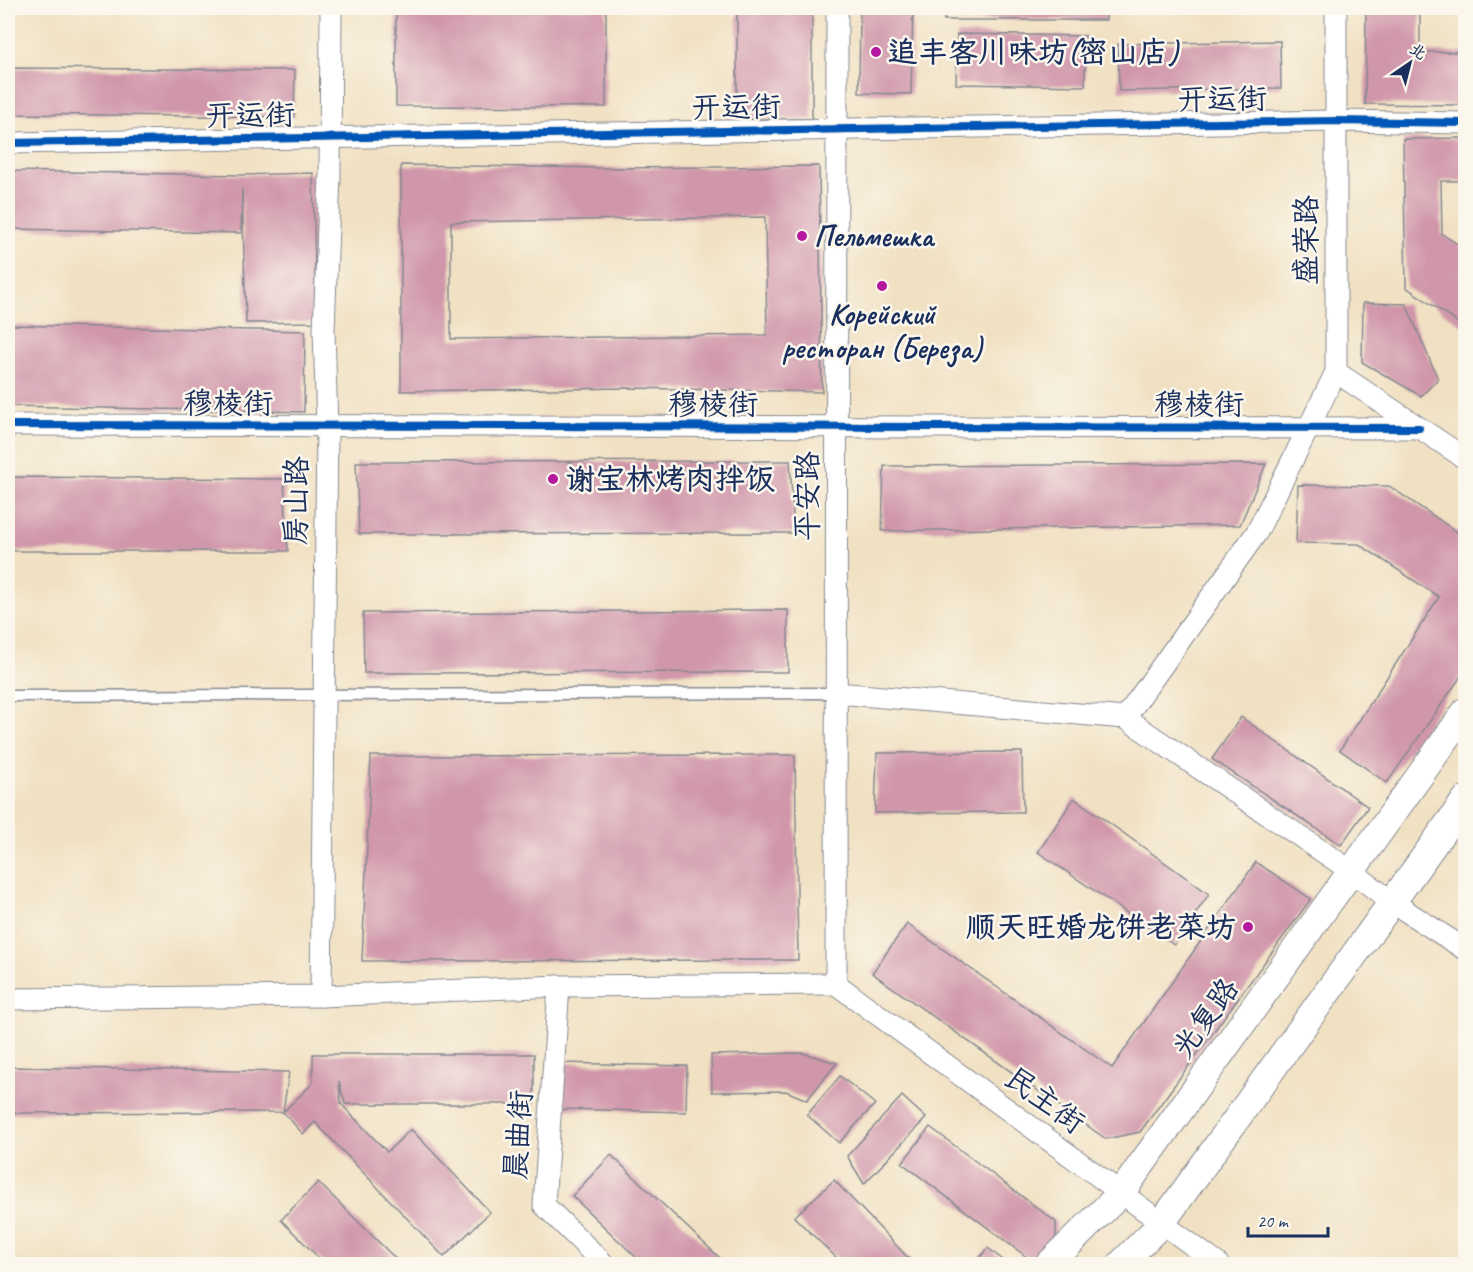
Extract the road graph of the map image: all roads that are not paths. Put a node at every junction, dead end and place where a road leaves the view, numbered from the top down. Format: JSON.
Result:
{"nodes":[{"id":1,"x":332,"y":8,"type":"edge"},
{"id":2,"x":837,"y":8,"type":"edge"},
{"id":3,"x":1336,"y":8,"type":"edge"},
{"id":4,"x":1336,"y":121,"type":"junction"},
{"id":5,"x":1466,"y":123,"type":"edge"},
{"id":6,"x":837,"y":129,"type":"junction"},
{"id":7,"x":330,"y":138,"type":"junction"},
{"id":8,"x":8,"y":143,"type":"edge"},
{"id":9,"x":1336,"y":372,"type":"junction"},
{"id":10,"x":8,"y":425,"type":"edge"},
{"id":11,"x":327,"y":427,"type":"junction"},
{"id":12,"x":837,"y":428,"type":"junction"},
{"id":13,"x":1310,"y":428,"type":"junction"},
{"id":14,"x":1419,"y":428,"type":"junction"},
{"id":15,"x":1466,"y":459,"type":"edge"},
{"id":16,"x":837,"y":693,"type":"junction"},
{"id":17,"x":324,"y":695,"type":"junction"},
{"id":18,"x":8,"y":696,"type":"edge"},
{"id":19,"x":1466,"y":711,"type":"edge"},
{"id":20,"x":1125,"y":718,"type":"junction"},
{"id":21,"x":1466,"y":799,"type":"edge"},
{"id":22,"x":1351,"y":871,"type":"junction"},
{"id":23,"x":1392,"y":902,"type":"junction"},
{"id":24,"x":1466,"y":950,"type":"edge"},
{"id":25,"x":836,"y":984,"type":"junction"},
{"id":26,"x":559,"y":986,"type":"junction"},
{"id":27,"x":321,"y":996,"type":"junction"},
{"id":28,"x":8,"y":999,"type":"edge"},
{"id":29,"x":1121,"y":1193,"type":"junction"},
{"id":30,"x":1161,"y":1224,"type":"junction"},
{"id":31,"x":604,"y":1264,"type":"edge"},
{"id":32,"x":1049,"y":1264,"type":"edge"},
{"id":33,"x":1121,"y":1264,"type":"edge"},
{"id":34,"x":1218,"y":1264,"type":"edge"}],
"edges":[{"from":1,"to":7,"type":"street","name":"房山路"},
{"from":2,"to":6,"type":"street","name":"平安路"},
{"from":3,"to":4,"type":"street","name":"盛荣路"},
{"from":4,"to":5,"type":"street","name":"开运街"},
{"from":4,"to":6,"type":"street","name":"开运街"},
{"from":4,"to":9,"type":"street","name":"盛荣路"},
{"from":6,"to":7,"type":"street","name":"开运街"},
{"from":6,"to":12,"type":"street","name":"平安路"},
{"from":7,"to":8,"type":"street","name":"开运街"},
{"from":7,"to":11,"type":"street","name":"房山路"},
{"from":9,"to":13,"type":"street"},
{"from":9,"to":14,"type":"street"},
{"from":10,"to":11,"type":"street","name":"穆棱街"},
{"from":11,"to":12,"type":"street","name":"穆棱街"},
{"from":11,"to":17,"type":"street","name":"房山路"},
{"from":12,"to":13,"type":"street","name":"穆棱街"},
{"from":12,"to":16,"type":"street","name":"平安路"},
{"from":13,"to":14,"type":"street","name":"穆棱街"},
{"from":13,"to":20,"type":"street"},
{"from":14,"to":15,"type":"street"},
{"from":16,"to":17,"type":"lane"},
{"from":16,"to":20,"type":"street"},
{"from":16,"to":25,"type":"street","name":"平安路"},
{"from":17,"to":18,"type":"lane"},
{"from":17,"to":27,"type":"street","name":"房山路"},
{"from":19,"to":22,"type":"street","name":"光复路"},
{"from":20,"to":22,"type":"street"},
{"from":21,"to":23,"type":"street"},
{"from":22,"to":23,"type":"street"},
{"from":22,"to":29,"type":"street","name":"光复路"},
{"from":23,"to":24,"type":"street"},
{"from":23,"to":30,"type":"street"},
{"from":25,"to":26,"type":"street"},
{"from":25,"to":29,"type":"street","name":"民主街"},
{"from":26,"to":27,"type":"street"},
{"from":26,"to":31,"type":"street","name":"晨曲街"},
{"from":27,"to":28,"type":"street"},
{"from":29,"to":30,"type":"street","name":"民主街"},
{"from":29,"to":32,"type":"street","name":"光复路"},
{"from":30,"to":33,"type":"street"},
{"from":30,"to":34,"type":"street","name":"民主街"}]}
